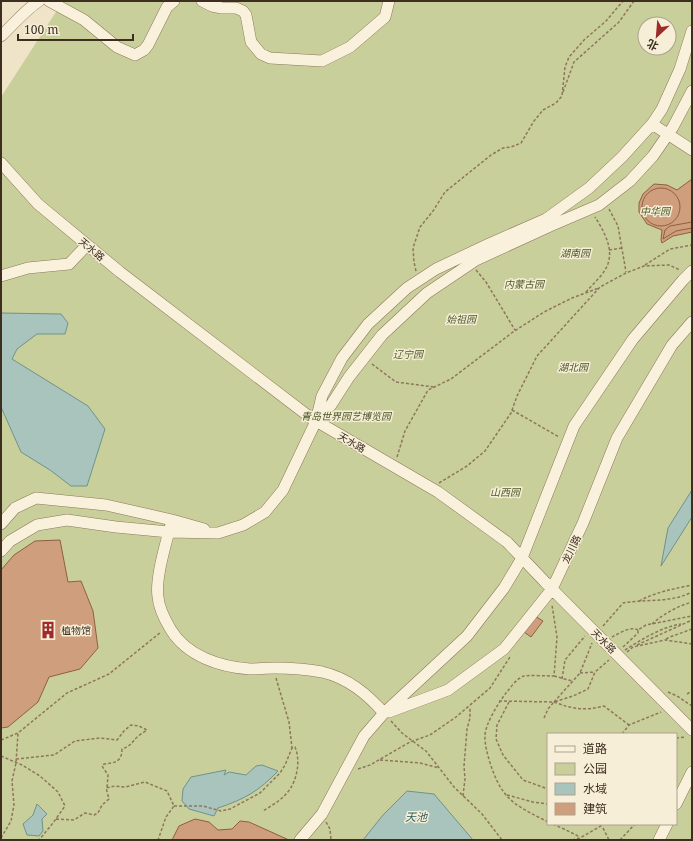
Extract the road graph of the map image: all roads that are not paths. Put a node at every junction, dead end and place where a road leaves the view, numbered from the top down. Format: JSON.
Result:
{"nodes":[{"id":1,"x":39,"y":1,"type":"edge"},
{"id":2,"x":49,"y":1,"type":"edge"},
{"id":3,"x":174,"y":1,"type":"edge"},
{"id":4,"x":202,"y":1,"type":"edge"},
{"id":5,"x":389,"y":1,"type":"edge"},
{"id":6,"x":692,"y":31,"type":"edge"},
{"id":7,"x":1,"y":36,"type":"edge"},
{"id":8,"x":692,"y":91,"type":"edge"},
{"id":9,"x":652,"y":124,"type":"junction"},
{"id":10,"x":668,"y":134,"type":"junction"},
{"id":11,"x":692,"y":150,"type":"edge"},
{"id":12,"x":1,"y":163,"type":"edge"},
{"id":13,"x":87,"y":245,"type":"junction"},
{"id":14,"x":691,"y":273,"type":"edge"},
{"id":15,"x":1,"y":276,"type":"edge"},
{"id":16,"x":692,"y":322,"type":"edge"},
{"id":17,"x":316,"y":421,"type":"junction"},
{"id":18,"x":172,"y":520,"type":"junction"},
{"id":19,"x":1,"y":524,"type":"edge"},
{"id":20,"x":169,"y":532,"type":"junction"},
{"id":21,"x":218,"y":533,"type":"junction"},
{"id":22,"x":1,"y":551,"type":"edge"},
{"id":23,"x":522,"y":558,"type":"junction"},
{"id":24,"x":552,"y":589,"type":"junction"},
{"id":25,"x":384,"y":713,"type":"junction"},
{"id":26,"x":689,"y":733,"type":"edge"},
{"id":27,"x":692,"y":772,"type":"edge"},
{"id":28,"x":677,"y":802,"type":"edge"},
{"id":29,"x":666,"y":825,"type":"edge"},
{"id":30,"x":300,"y":840,"type":"edge"},
{"id":31,"x":659,"y":840,"type":"edge"}],
"edges":[{"from":1,"to":7,"type":"street"},
{"from":2,"to":3,"type":"street"},
{"from":4,"to":5,"type":"street"},
{"from":6,"to":9,"type":"street"},
{"from":8,"to":10,"type":"street"},
{"from":9,"to":10,"type":"street"},
{"from":9,"to":17,"type":"street"},
{"from":10,"to":11,"type":"street"},
{"from":10,"to":17,"type":"street"},
{"from":12,"to":13,"type":"street","name":"天水路"},
{"from":13,"to":15,"type":"street"},
{"from":13,"to":17,"type":"street","name":"天水路"},
{"from":14,"to":23,"type":"street"},
{"from":16,"to":24,"type":"street","name":"龙川路"},
{"from":17,"to":21,"type":"street"},
{"from":17,"to":23,"type":"street","name":"天水路"},
{"from":18,"to":19,"type":"street"},
{"from":18,"to":20,"type":"street"},
{"from":18,"to":21,"type":"street"},
{"from":20,"to":21,"type":"street"},
{"from":20,"to":22,"type":"street"},
{"from":20,"to":25,"type":"street"},
{"from":23,"to":24,"type":"street","name":"天水路"},
{"from":23,"to":25,"type":"street"},
{"from":24,"to":25,"type":"street","name":"龙川路"},
{"from":24,"to":26,"type":"street","name":"天水路"},
{"from":25,"to":30,"type":"street"},
{"from":27,"to":28,"type":"street"},
{"from":29,"to":31,"type":"street"}]}
